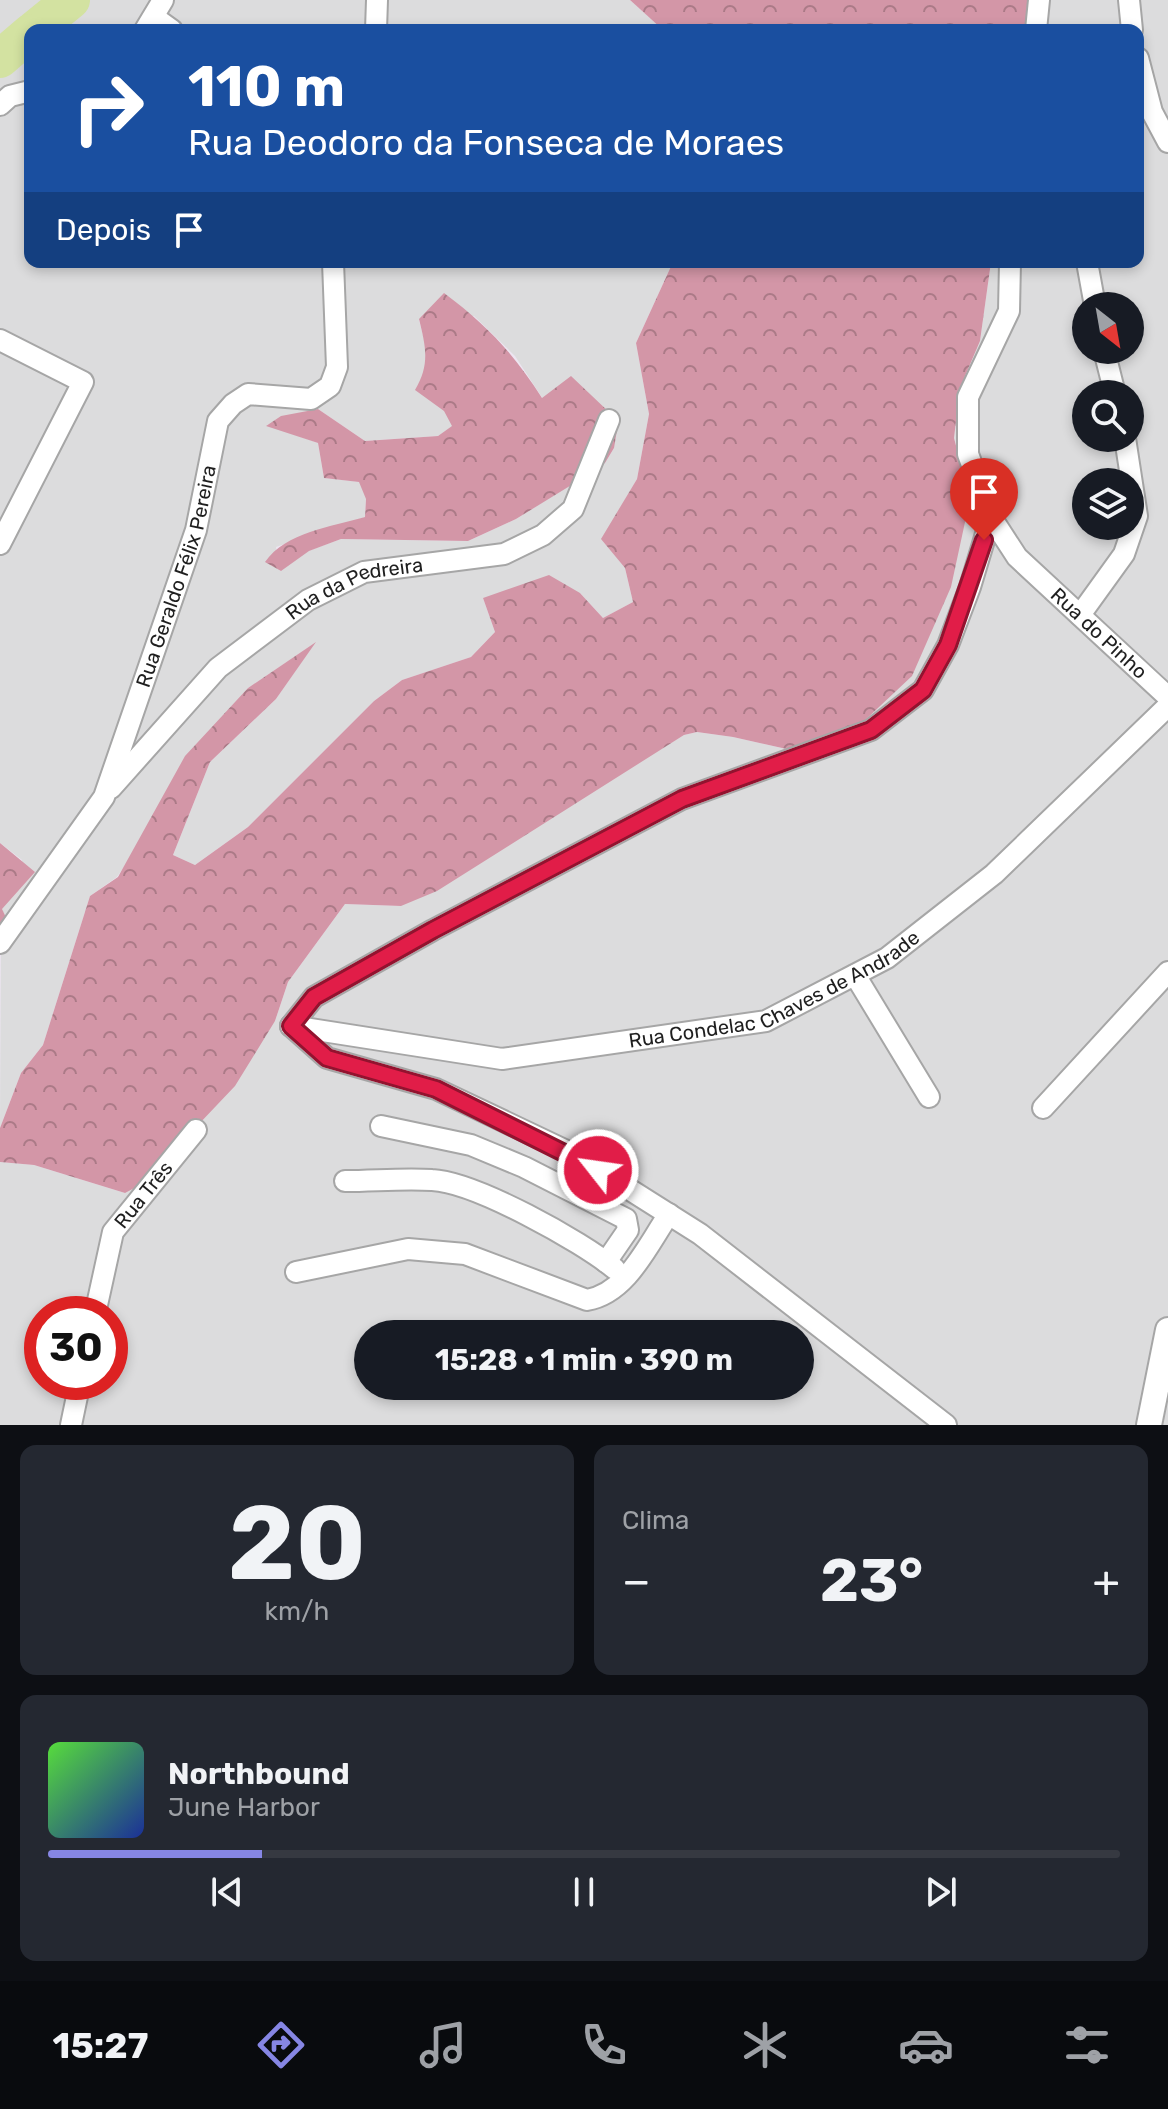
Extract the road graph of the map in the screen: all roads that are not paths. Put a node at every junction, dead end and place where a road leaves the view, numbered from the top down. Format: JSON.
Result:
{"nodes":[{"id":1,"x":377,"y":0,"type":"edge"},
{"id":2,"x":1039,"y":0,"type":"edge"},
{"id":3,"x":1129,"y":0,"type":"edge"},
{"id":4,"x":376,"y":24,"type":"edge"},
{"id":5,"x":1037,"y":24,"type":"edge"},
{"id":6,"x":1131,"y":24,"type":"edge"},
{"id":7,"x":1144,"y":81,"type":"edge"},
{"id":8,"x":24,"y":92,"type":"edge"},
{"id":9,"x":0,"y":105,"type":"edge"},
{"id":10,"x":1168,"y":142,"type":"edge"},
{"id":11,"x":333,"y":268,"type":"edge"},
{"id":12,"x":1010,"y":268,"type":"edge"},
{"id":13,"x":1088,"y":268,"type":"edge"},
{"id":14,"x":1092,"y":292,"type":"edge"},
{"id":15,"x":0,"y":340,"type":"edge"},
{"id":16,"x":609,"y":420,"type":"dead end"},
{"id":17,"x":1127,"y":452,"type":"edge"},
{"id":18,"x":991,"y":517,"type":"junction"},
{"id":19,"x":0,"y":544,"type":"edge"},
{"id":20,"x":1080,"y":615,"type":"junction"},
{"id":21,"x":1168,"y":697,"type":"edge"},
{"id":22,"x":1168,"y":706,"type":"edge"},
{"id":23,"x":104,"y":797,"type":"junction"},
{"id":24,"x":0,"y":943,"type":"edge"},
{"id":25,"x":1168,"y":972,"type":"edge"},
{"id":26,"x":855,"y":975,"type":"junction"},
{"id":27,"x":291,"y":1026,"type":"junction"},
{"id":28,"x":929,"y":1097,"type":"dead end"},
{"id":29,"x":1043,"y":1108,"type":"dead end"},
{"id":30,"x":381,"y":1126,"type":"dead end"},
{"id":31,"x":196,"y":1130,"type":"dead end"},
{"id":32,"x":345,"y":1181,"type":"dead end"},
{"id":33,"x":669,"y":1214,"type":"junction"},
{"id":34,"x":606,"y":1262,"type":"junction"},
{"id":35,"x":296,"y":1272,"type":"dead end"},
{"id":36,"x":625,"y":1279,"type":"junction"},
{"id":37,"x":99,"y":1296,"type":"edge"},
{"id":38,"x":1168,"y":1330,"type":"edge"},
{"id":39,"x":76,"y":1400,"type":"edge"},
{"id":40,"x":1145,"y":1424,"type":"edge"},
{"id":41,"x":71,"y":1425,"type":"edge"},
{"id":42,"x":946,"y":1425,"type":"edge"}],
"edges":[{"from":1,"to":4,"type":"street"},
{"from":2,"to":5,"type":"street"},
{"from":3,"to":6,"type":"street"},
{"from":7,"to":10,"type":"street"},
{"from":8,"to":9,"type":"street"},
{"from":11,"to":23,"type":"street","name":"Rua Geraldo Félix Pereira"},
{"from":12,"to":18,"type":"street","name":"Rua do Pinho"},
{"from":13,"to":14,"type":"street"},
{"from":15,"to":19,"type":"street"},
{"from":16,"to":23,"type":"street","name":"Rua da Pedreira"},
{"from":17,"to":20,"type":"street"},
{"from":18,"to":20,"type":"street","name":"Rua do Pinho"},
{"from":18,"to":27,"type":"street"},
{"from":20,"to":21,"type":"street","name":"Rua do Pinho"},
{"from":22,"to":26,"type":"street","name":"Rua Condelac Chaves de Andrade"},
{"from":23,"to":24,"type":"street","name":"Rua Geraldo Félix Pereira"},
{"from":25,"to":29,"type":"street"},
{"from":26,"to":27,"type":"street","name":"Rua Condelac Chaves de Andrade"},
{"from":26,"to":28,"type":"street"},
{"from":27,"to":33,"type":"street"},
{"from":30,"to":34,"type":"street"},
{"from":31,"to":37,"type":"street","name":"Rua Três"},
{"from":32,"to":34,"type":"street"},
{"from":33,"to":36,"type":"street"},
{"from":33,"to":42,"type":"street"},
{"from":34,"to":36,"type":"street"},
{"from":35,"to":36,"type":"street"},
{"from":38,"to":40,"type":"street"},
{"from":39,"to":41,"type":"street"}]}
